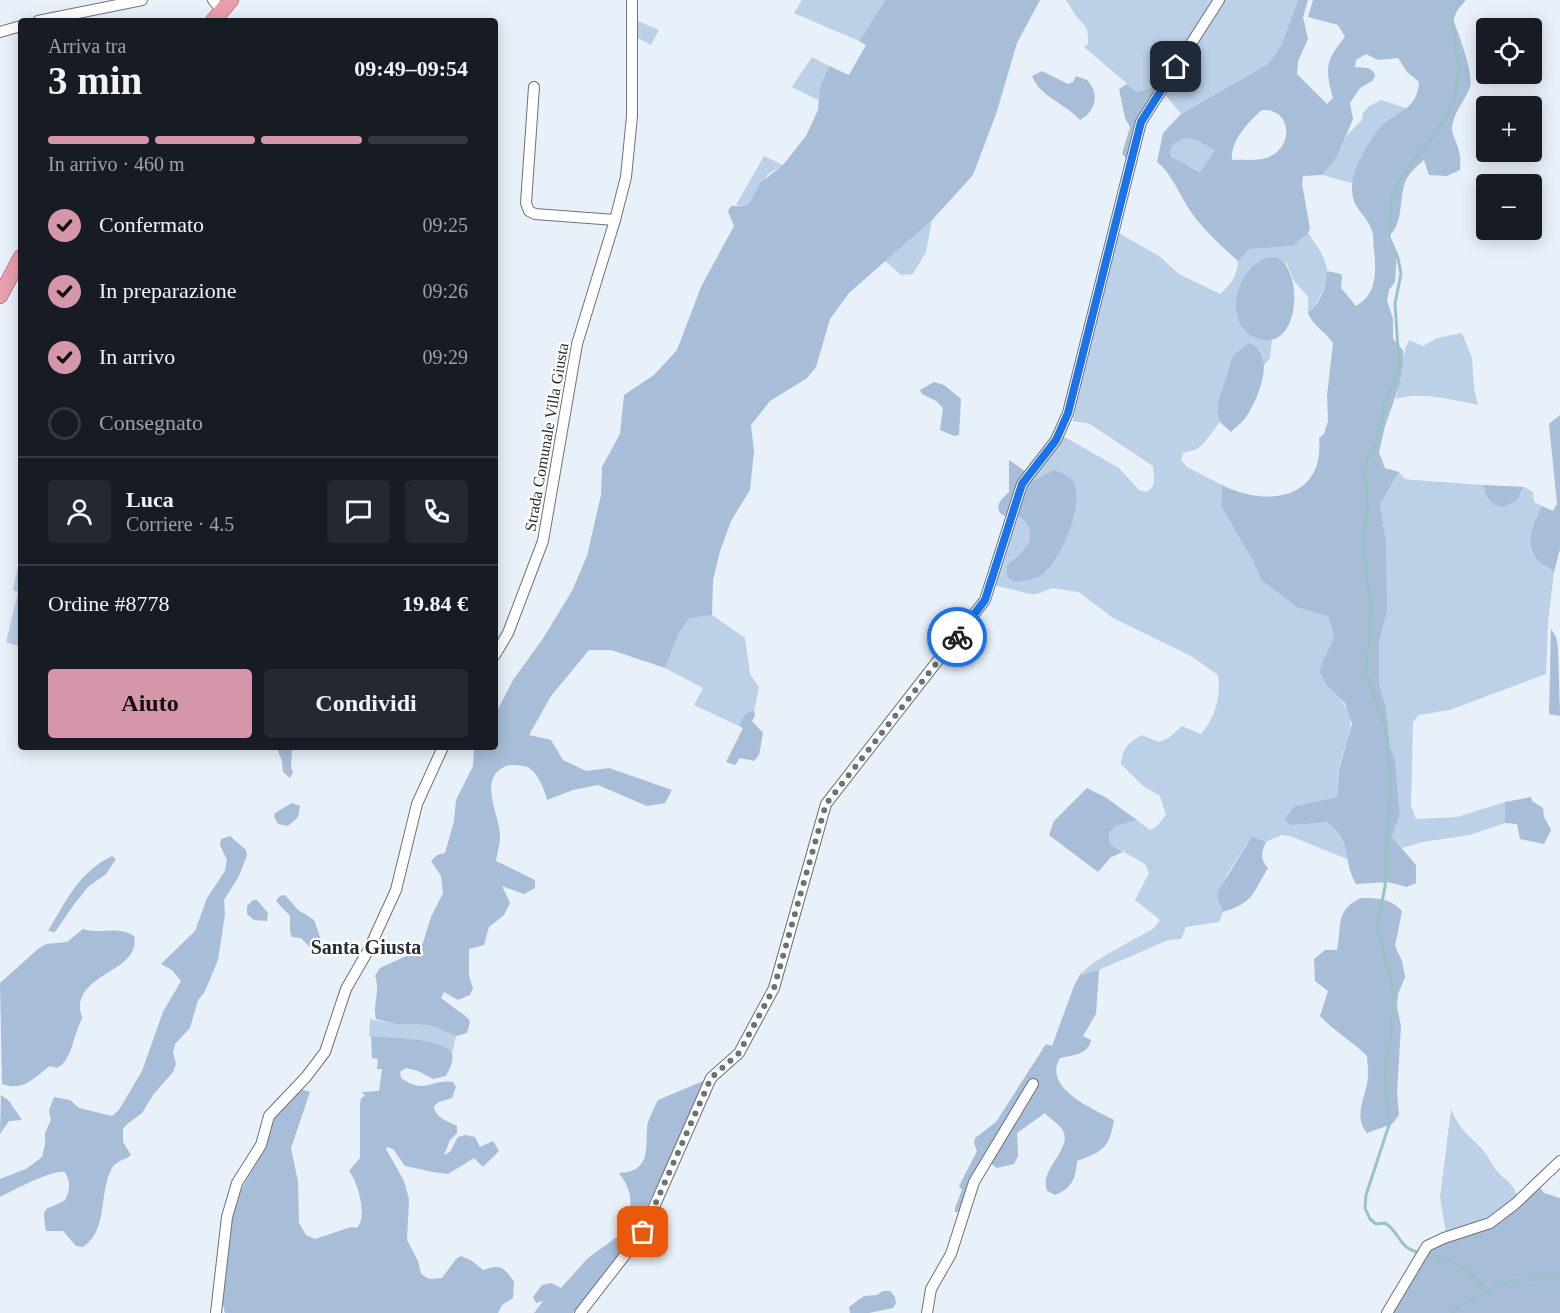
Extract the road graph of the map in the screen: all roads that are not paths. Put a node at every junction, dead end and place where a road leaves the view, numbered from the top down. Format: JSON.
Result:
{"nodes":[{"id":1,"x":142,"y":0,"type":"edge"},
{"id":2,"x":632,"y":0,"type":"edge"},
{"id":3,"x":1219,"y":0,"type":"edge"},
{"id":4,"x":53,"y":18,"type":"edge"},
{"id":5,"x":18,"y":27,"type":"edge"},
{"id":6,"x":0,"y":32,"type":"edge"},
{"id":7,"x":534,"y":87,"type":"dead end"},
{"id":8,"x":615,"y":220,"type":"junction"},
{"id":9,"x":18,"y":263,"type":"edge"},
{"id":10,"x":0,"y":296,"type":"edge"},
{"id":11,"x":498,"y":650,"type":"edge"},
{"id":12,"x":442,"y":750,"type":"edge"},
{"id":13,"x":1033,"y":1084,"type":"dead end"},
{"id":14,"x":1560,"y":1161,"type":"edge"},
{"id":15,"x":216,"y":1313,"type":"edge"},
{"id":16,"x":580,"y":1313,"type":"edge"},
{"id":17,"x":927,"y":1313,"type":"edge"},
{"id":18,"x":1387,"y":1313,"type":"edge"}],
"edges":[{"from":1,"to":4,"type":"street"},
{"from":2,"to":8,"type":"street","name":"Strada Comunale Villa Giusta"},
{"from":3,"to":16,"type":"street"},
{"from":5,"to":6,"type":"street"},
{"from":7,"to":8,"type":"street"},
{"from":8,"to":11,"type":"street","name":"Strada Comunale Villa Giusta"},
{"from":9,"to":10,"type":"main road"},
{"from":12,"to":15,"type":"street"},
{"from":13,"to":17,"type":"street"},
{"from":14,"to":18,"type":"street"}]}
